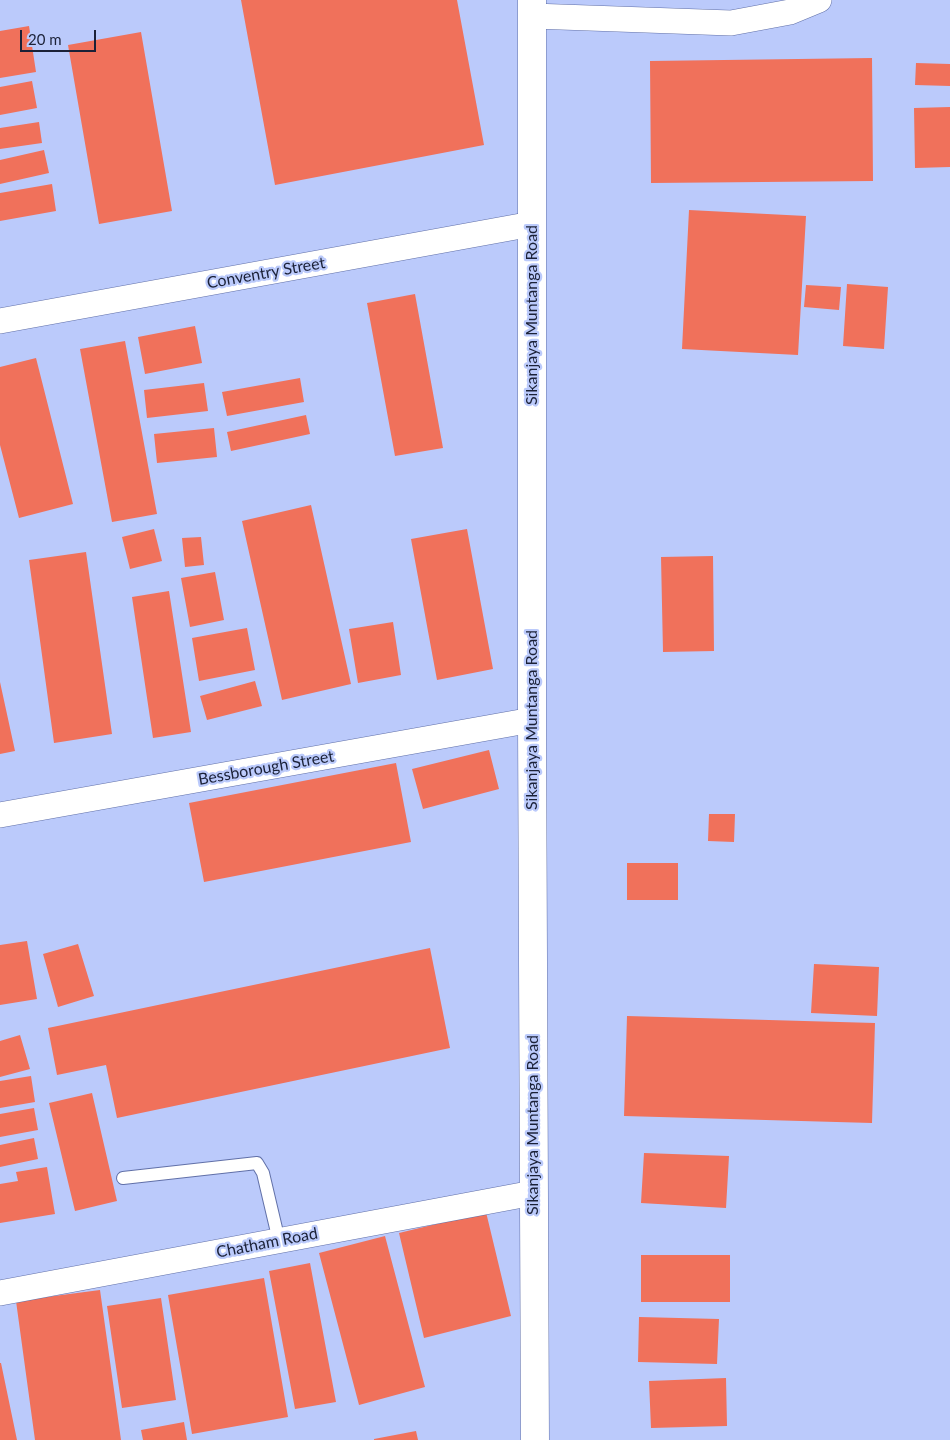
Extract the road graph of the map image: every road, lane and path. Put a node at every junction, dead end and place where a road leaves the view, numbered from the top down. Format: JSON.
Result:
{"nodes":[{"id":1,"x":819,"y":0,"type":"edge"},
{"id":2,"x":532,"y":8,"type":"edge"},
{"id":3,"x":532,"y":224,"type":"junction"},
{"id":4,"x":0,"y":321,"type":"edge"},
{"id":5,"x":532,"y":720,"type":"junction"},
{"id":6,"x":0,"y":815,"type":"edge"},
{"id":7,"x":123,"y":1178,"type":"dead end"},
{"id":8,"x":534,"y":1193,"type":"junction"},
{"id":9,"x":279,"y":1241,"type":"junction"},
{"id":10,"x":0,"y":1293,"type":"edge"},
{"id":11,"x":535,"y":1440,"type":"edge"}],
"edges":[{"from":1,"to":2,"type":"street"},
{"from":2,"to":3,"type":"street","name":"Sikanjaya Muntanga Road"},
{"from":3,"to":4,"type":"street","name":"Conventry Street"},
{"from":3,"to":5,"type":"street","name":"Sikanjaya Muntanga Road"},
{"from":5,"to":6,"type":"street","name":"Bessborough Street"},
{"from":5,"to":8,"type":"street","name":"Sikanjaya Muntanga Road"},
{"from":7,"to":9,"type":"lane"},
{"from":8,"to":9,"type":"street","name":"Chatham Road"},
{"from":8,"to":11,"type":"street","name":"Sikanjaya Muntanga Road"},
{"from":9,"to":10,"type":"street","name":"Chatham Road"}]}
